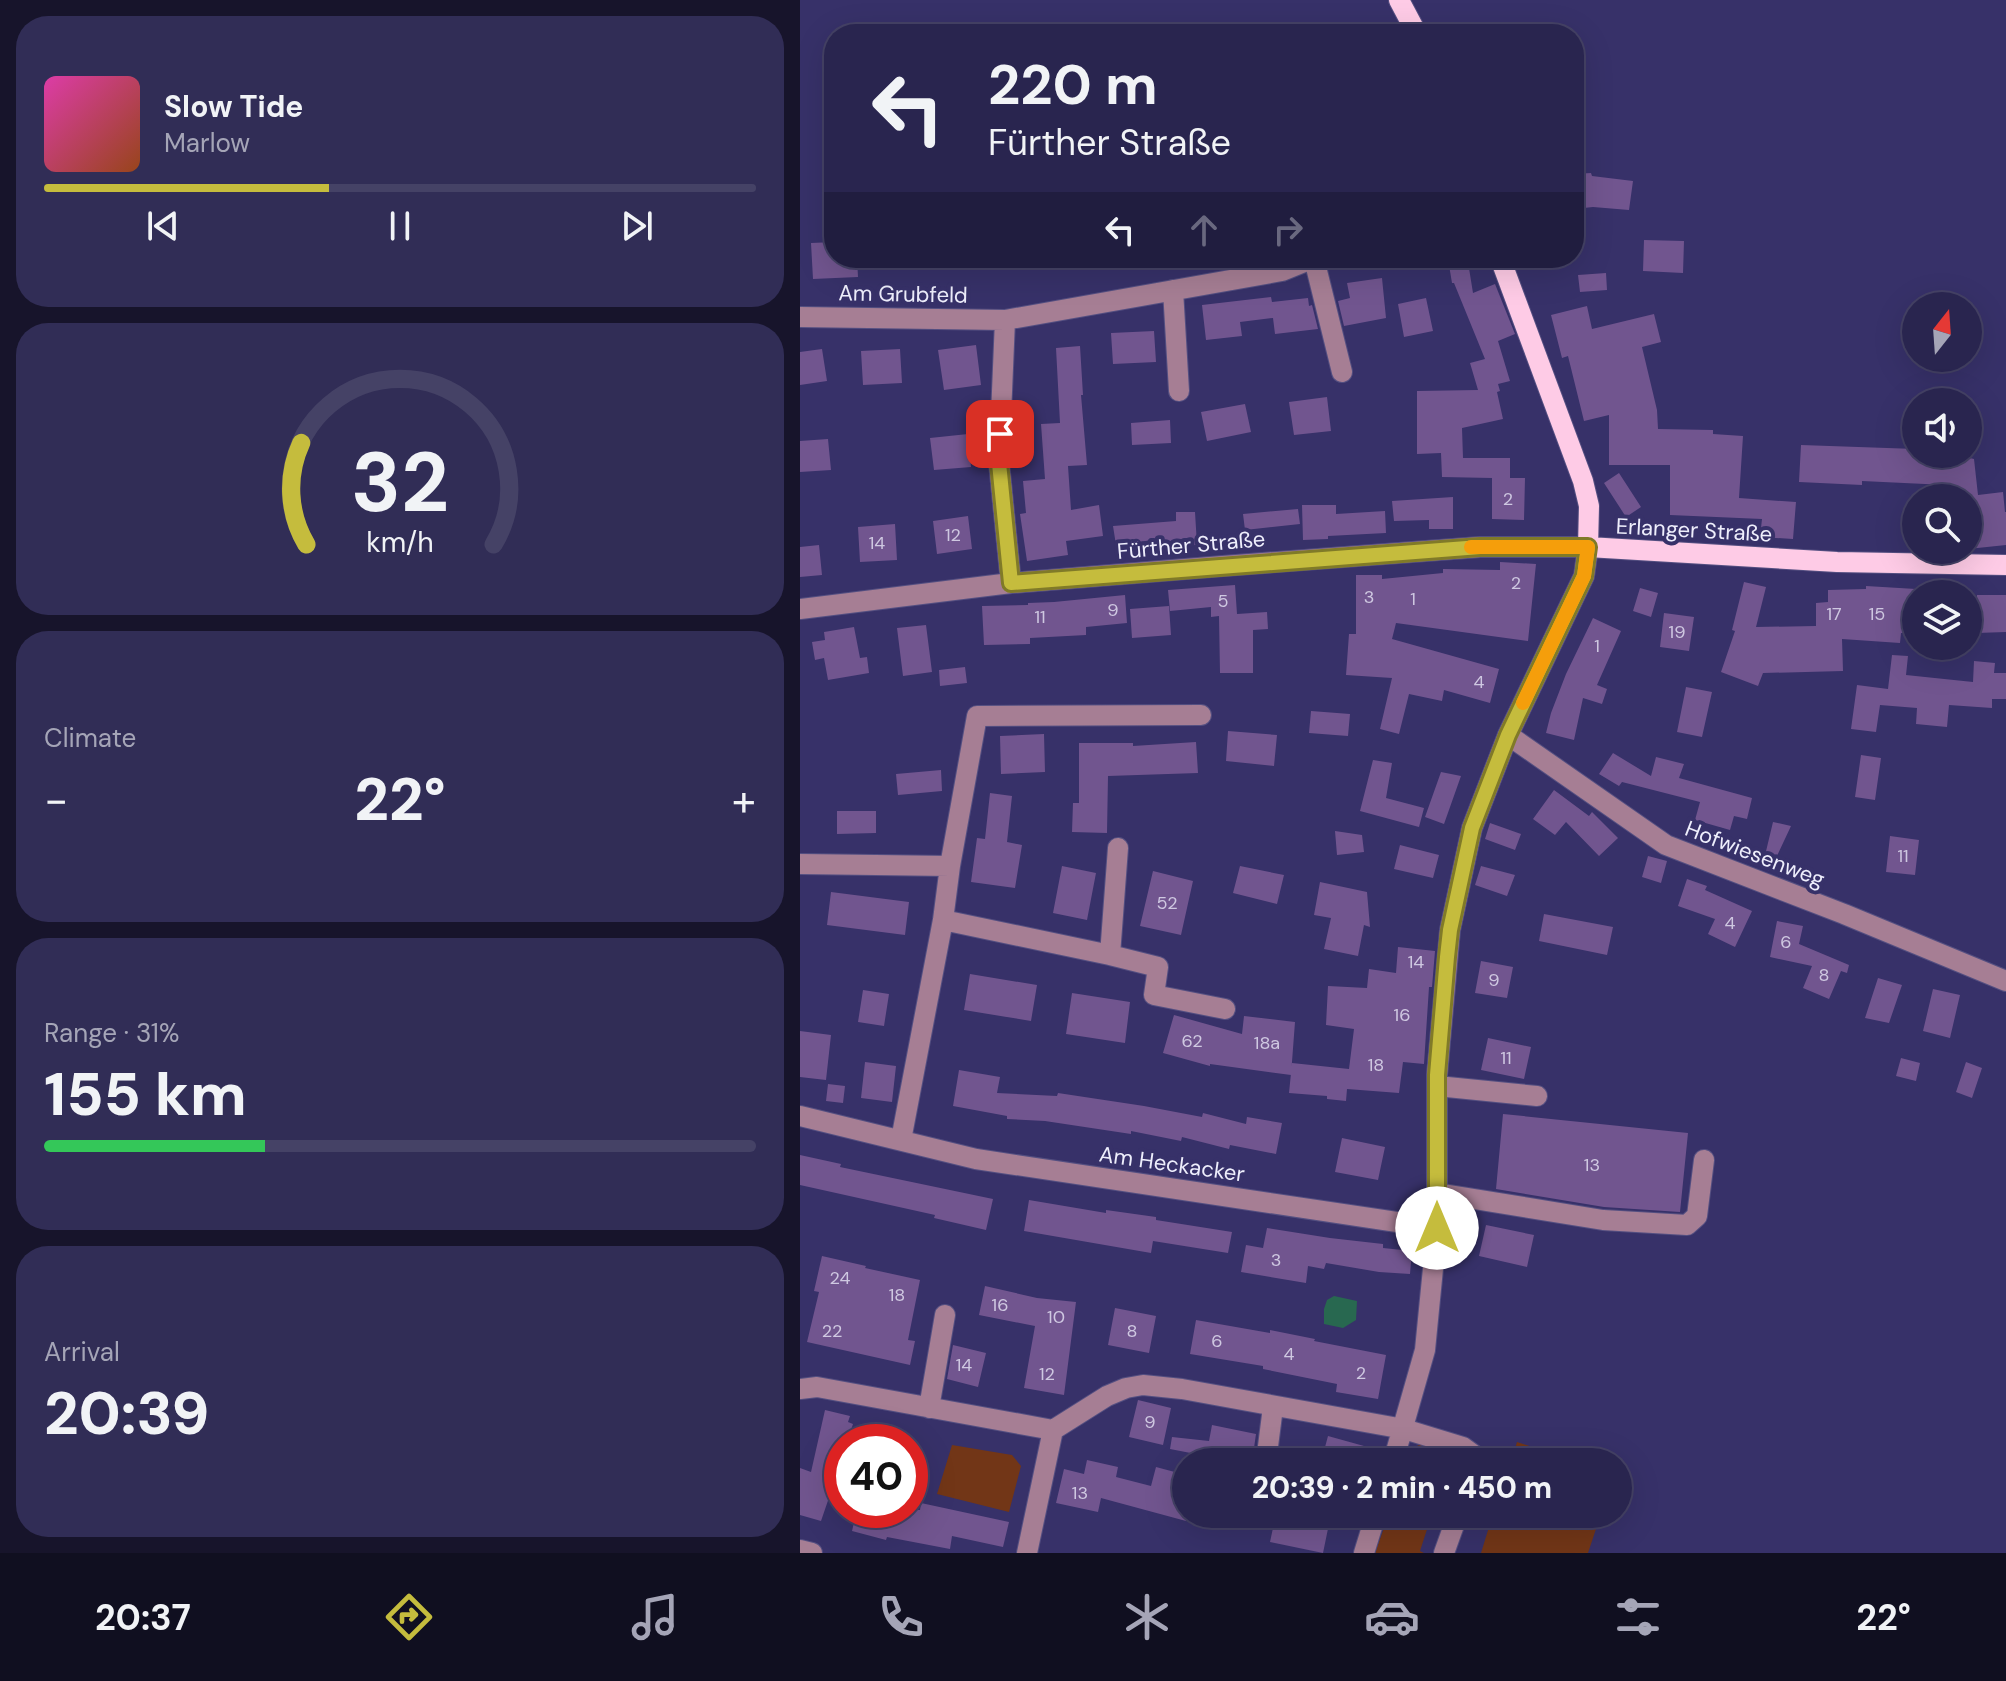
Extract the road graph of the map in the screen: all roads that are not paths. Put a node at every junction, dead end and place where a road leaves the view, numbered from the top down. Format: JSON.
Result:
{"nodes":[{"id":1,"x":1399,"y":0,"type":"edge"},
{"id":2,"x":1411,"y":0,"type":"edge"},
{"id":3,"x":1412,"y":24,"type":"edge"},
{"id":4,"x":1416,"y":24,"type":"edge"},
{"id":5,"x":1289,"y":268,"type":"edge"},
{"id":6,"x":1316,"y":268,"type":"edge"},
{"id":7,"x":1504,"y":268,"type":"edge"},
{"id":8,"x":1173,"y":290,"type":"junction"},
{"id":9,"x":800,"y":317,"type":"edge"},
{"id":10,"x":1005,"y":320,"type":"junction"},
{"id":11,"x":1342,"y":372,"type":"dead end"},
{"id":12,"x":1179,"y":391,"type":"dead end"},
{"id":13,"x":1588,"y":547,"type":"junction"},
{"id":14,"x":2006,"y":565,"type":"edge"},
{"id":15,"x":1011,"y":583,"type":"junction"},
{"id":16,"x":800,"y":609,"type":"edge"},
{"id":17,"x":1201,"y":715,"type":"dead end"},
{"id":18,"x":1508,"y":735,"type":"junction"},
{"id":19,"x":1118,"y":848,"type":"dead end"},
{"id":20,"x":800,"y":864,"type":"edge"},
{"id":21,"x":950,"y":866,"type":"junction"},
{"id":22,"x":943,"y":920,"type":"junction"},
{"id":23,"x":1110,"y":955,"type":"junction"},
{"id":24,"x":2006,"y":981,"type":"edge"},
{"id":25,"x":1225,"y":1009,"type":"dead end"},
{"id":26,"x":1437,"y":1086,"type":"junction"},
{"id":27,"x":1537,"y":1096,"type":"dead end"},
{"id":28,"x":800,"y":1116,"type":"edge"},
{"id":29,"x":901,"y":1140,"type":"junction"},
{"id":30,"x":1704,"y":1160,"type":"dead end"},
{"id":31,"x":1437,"y":1193,"type":"junction"},
{"id":32,"x":1437,"y":1228,"type":"junction"},
{"id":33,"x":945,"y":1315,"type":"dead end"},
{"id":34,"x":800,"y":1388,"type":"edge"},
{"id":35,"x":1273,"y":1407,"type":"junction"},
{"id":36,"x":929,"y":1408,"type":"junction"},
{"id":37,"x":1404,"y":1429,"type":"junction"},
{"id":38,"x":1053,"y":1430,"type":"junction"},
{"id":39,"x":1268,"y":1448,"type":"edge"},
{"id":40,"x":1398,"y":1448,"type":"edge"},
{"id":41,"x":1464,"y":1448,"type":"edge"},
{"id":42,"x":1372,"y":1528,"type":"edge"},
{"id":43,"x":1453,"y":1528,"type":"edge"},
{"id":44,"x":800,"y":1550,"type":"edge"},
{"id":45,"x":812,"y":1553,"type":"edge"},
{"id":46,"x":1027,"y":1553,"type":"edge"},
{"id":47,"x":1364,"y":1553,"type":"edge"},
{"id":48,"x":1444,"y":1553,"type":"edge"}],
"edges":[{"from":1,"to":3,"type":"main road"},
{"from":2,"to":4,"type":"main road"},
{"from":5,"to":8,"type":"street","name":"Am Grubfeld"},
{"from":6,"to":11,"type":"street","name":"Am Grubfeld"},
{"from":7,"to":13,"type":"main road","name":"Erlanger Straße"},
{"from":8,"to":10,"type":"street","name":"Am Grubfeld"},
{"from":8,"to":12,"type":"street"},
{"from":9,"to":10,"type":"street","name":"Am Grubfeld"},
{"from":10,"to":15,"type":"street"},
{"from":13,"to":14,"type":"main road","name":"Erlanger Straße"},
{"from":13,"to":15,"type":"street","name":"Fürther Straße"},
{"from":13,"to":18,"type":"street"},
{"from":15,"to":16,"type":"street","name":"Fürther Straße"},
{"from":17,"to":21,"type":"street"},
{"from":18,"to":24,"type":"street","name":"Hofwiesenweg"},
{"from":18,"to":26,"type":"street"},
{"from":19,"to":23,"type":"street"},
{"from":20,"to":21,"type":"street"},
{"from":21,"to":22,"type":"street"},
{"from":22,"to":23,"type":"street"},
{"from":22,"to":29,"type":"street"},
{"from":23,"to":25,"type":"street"},
{"from":26,"to":27,"type":"street"},
{"from":26,"to":31,"type":"street"},
{"from":28,"to":29,"type":"street","name":"Am Heckacker"},
{"from":29,"to":32,"type":"street","name":"Am Heckacker"},
{"from":30,"to":31,"type":"street"},
{"from":31,"to":32,"type":"street"},
{"from":32,"to":37,"type":"street"},
{"from":33,"to":36,"type":"street"},
{"from":34,"to":36,"type":"street"},
{"from":35,"to":37,"type":"street"},
{"from":35,"to":38,"type":"street"},
{"from":35,"to":39,"type":"street"},
{"from":36,"to":38,"type":"street"},
{"from":37,"to":40,"type":"street"},
{"from":37,"to":41,"type":"street"},
{"from":38,"to":46,"type":"street"},
{"from":42,"to":47,"type":"street"},
{"from":43,"to":48,"type":"street"},
{"from":44,"to":45,"type":"street"}]}
